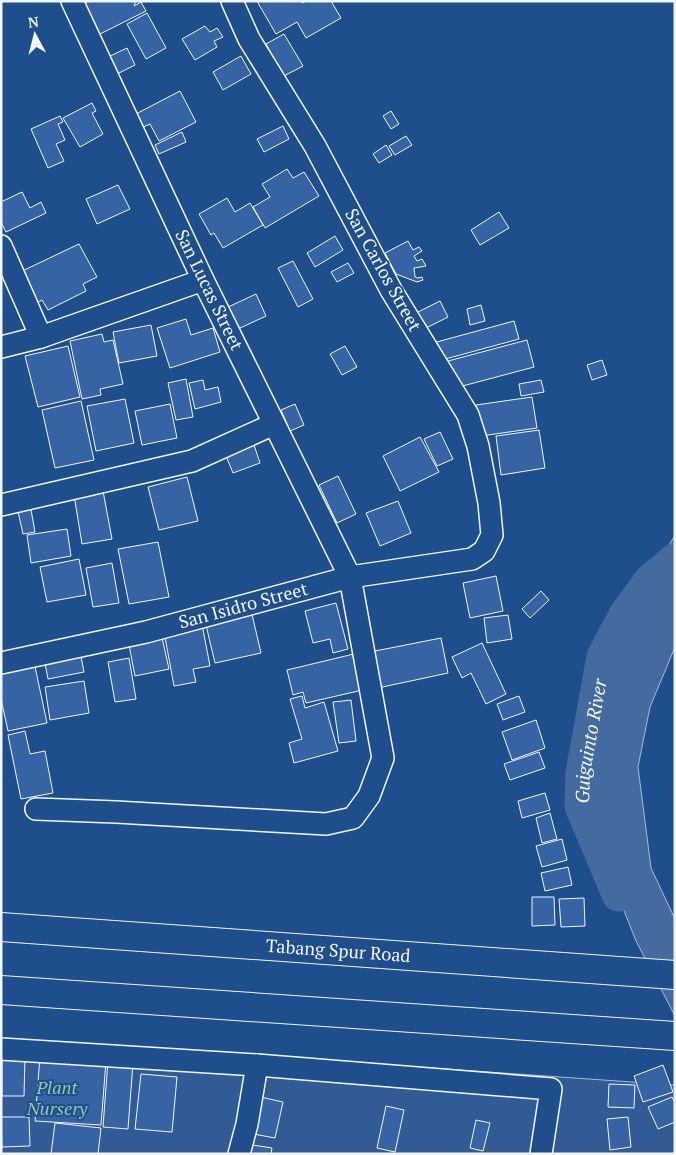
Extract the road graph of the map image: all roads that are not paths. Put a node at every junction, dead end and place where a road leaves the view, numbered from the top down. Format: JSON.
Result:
{"nodes":[{"id":1,"x":72,"y":1,"type":"edge"},
{"id":2,"x":232,"y":1,"type":"edge"},
{"id":3,"x":1,"y":246,"type":"edge"},
{"id":4,"x":203,"y":280,"type":"junction"},
{"id":5,"x":41,"y":337,"type":"junction"},
{"id":6,"x":1,"y":347,"type":"edge"},
{"id":7,"x":274,"y":424,"type":"junction"},
{"id":8,"x":1,"y":505,"type":"edge"},
{"id":9,"x":484,"y":551,"type":"joint"},
{"id":10,"x":350,"y":577,"type":"junction"},
{"id":11,"x":1,"y":663,"type":"edge"},
{"id":12,"x":36,"y":809,"type":"dead end"},
{"id":13,"x":1,"y":927,"type":"edge"},
{"id":14,"x":675,"y":975,"type":"edge"},
{"id":15,"x":1,"y":990,"type":"edge"},
{"id":16,"x":675,"y":1036,"type":"edge"},
{"id":17,"x":1,"y":1049,"type":"edge"},
{"id":18,"x":257,"y":1065,"type":"junction"},
{"id":19,"x":239,"y":1154,"type":"edge"},
{"id":20,"x":541,"y":1154,"type":"edge"}],
"edges":[{"from":1,"to":4,"type":"street","name":"San Lucas Street"},
{"from":2,"to":9,"type":"street","name":"San Carlos Street"},
{"from":3,"to":5,"type":"street"},
{"from":4,"to":5,"type":"street"},
{"from":4,"to":7,"type":"street","name":"San Lucas Street"},
{"from":5,"to":6,"type":"street"},
{"from":7,"to":8,"type":"street"},
{"from":7,"to":10,"type":"street","name":"San Lucas Street"},
{"from":9,"to":10,"type":"street","name":"San Isidro Street"},
{"from":10,"to":11,"type":"street","name":"San Isidro Street"},
{"from":10,"to":12,"type":"street","name":"San Lucas Street"},
{"from":13,"to":14,"type":"highway","name":"Tabang Spur Road"},
{"from":15,"to":16,"type":"highway"},
{"from":17,"to":18,"type":"street"},
{"from":18,"to":19,"type":"street"},
{"from":18,"to":20,"type":"street"}]}
